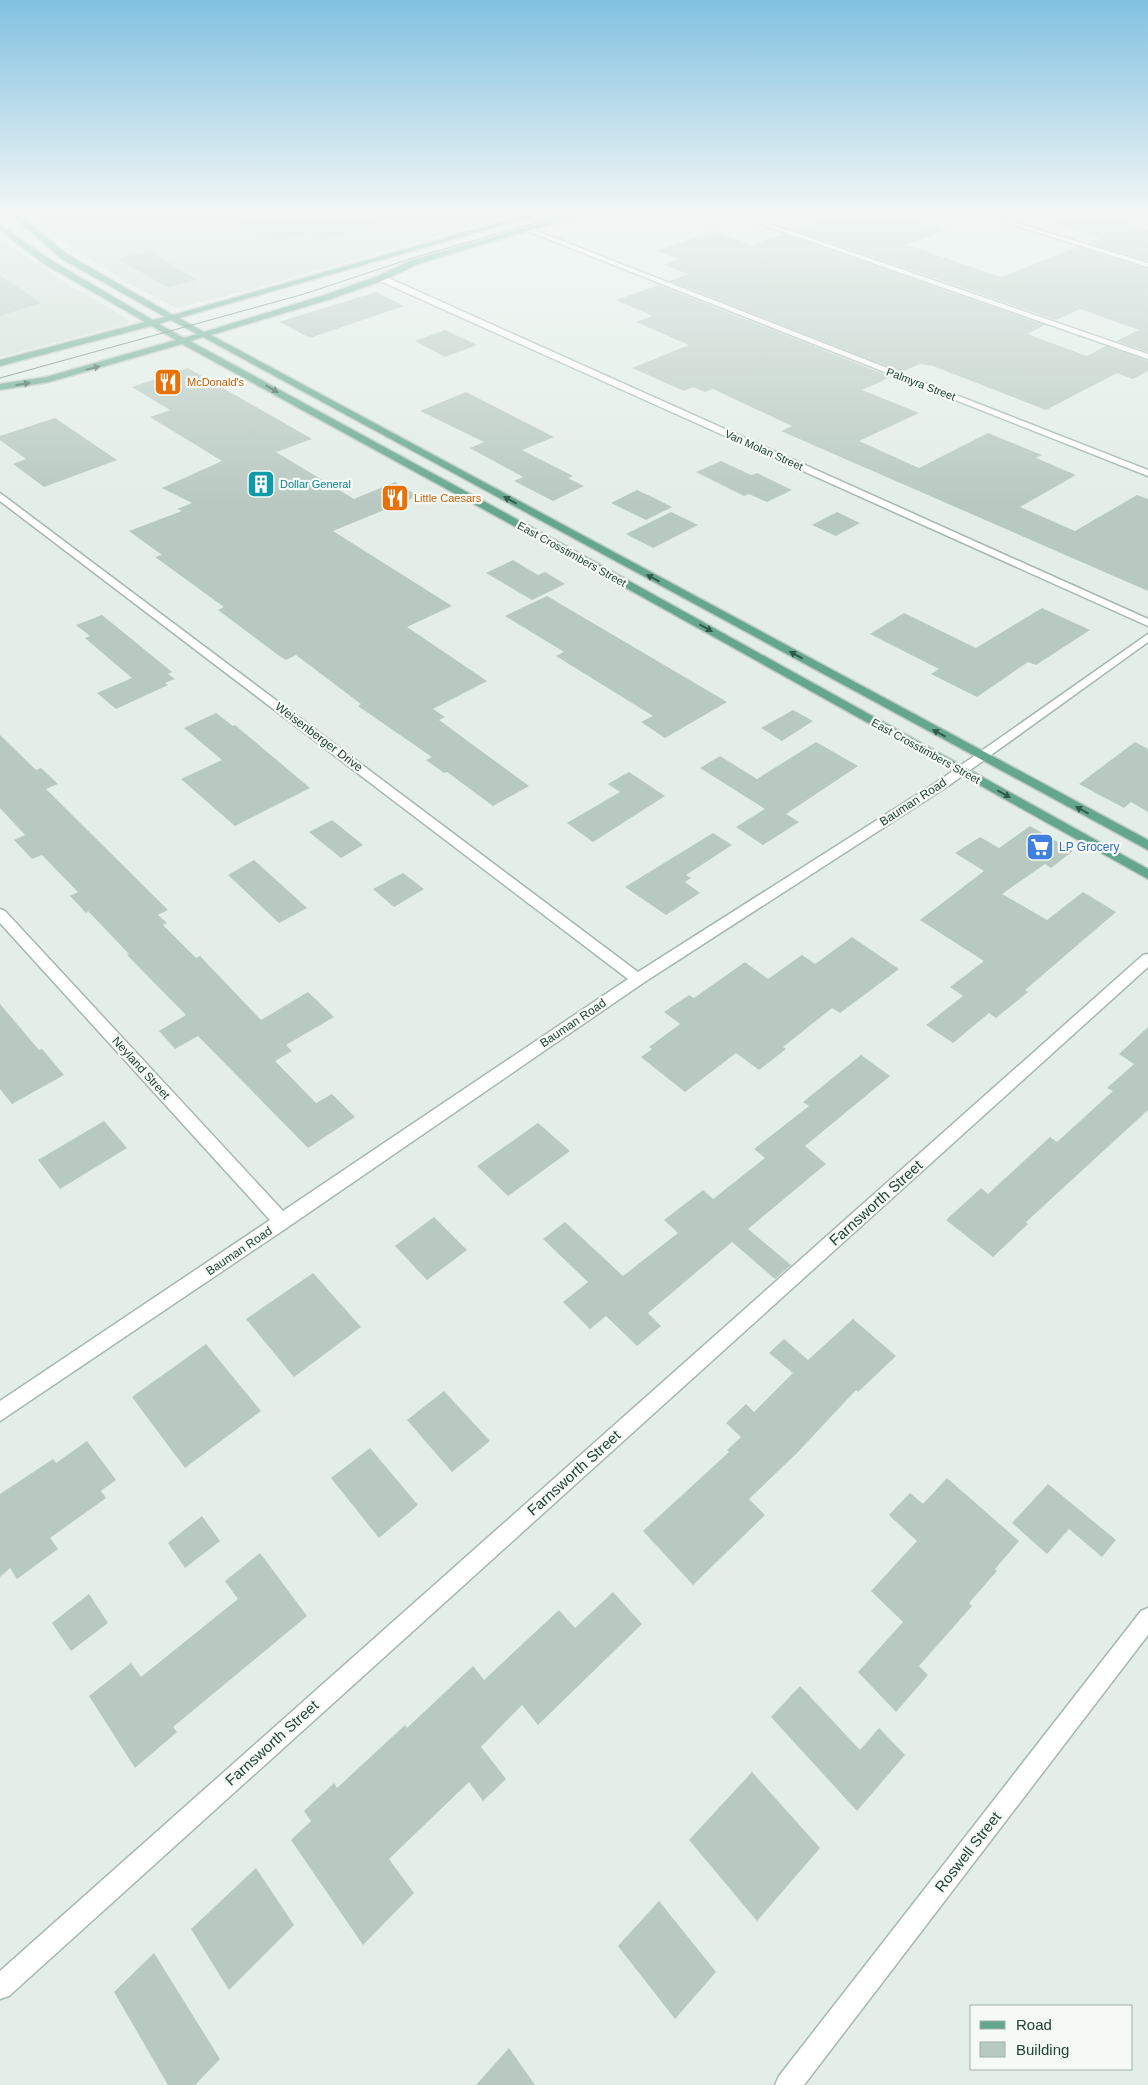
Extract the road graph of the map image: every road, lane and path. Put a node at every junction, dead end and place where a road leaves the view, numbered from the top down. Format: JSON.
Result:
{"nodes":[{"id":1,"x":130,"y":310,"type":"edge"},
{"id":2,"x":161,"y":310,"type":"edge"},
{"id":3,"x":198,"y":310,"type":"edge"},
{"id":4,"x":284,"y":310,"type":"edge"},
{"id":5,"x":453,"y":310,"type":"edge"},
{"id":6,"x":734,"y":310,"type":"edge"},
{"id":7,"x":1013,"y":310,"type":"edge"},
{"id":8,"x":174,"y":317,"type":"junction"},
{"id":9,"x":152,"y":323,"type":"junction"},
{"id":10,"x":206,"y":334,"type":"junction"},
{"id":11,"x":183,"y":341,"type":"junction"},
{"id":12,"x":1148,"y":357,"type":"edge"},
{"id":13,"x":0,"y":363,"type":"edge"},
{"id":14,"x":0,"y":387,"type":"edge"},
{"id":15,"x":321,"y":397,"type":"junction"},
{"id":16,"x":300,"y":404,"type":"junction"},
{"id":17,"x":445,"y":465,"type":"junction"},
{"id":18,"x":426,"y":473,"type":"junction"},
{"id":19,"x":1148,"y":473,"type":"edge"},
{"id":20,"x":0,"y":496,"type":"edge"},
{"id":21,"x":592,"y":545,"type":"junction"},
{"id":22,"x":571,"y":553,"type":"junction"},
{"id":23,"x":1148,"y":623,"type":"edge"},
{"id":24,"x":760,"y":636,"type":"junction"},
{"id":25,"x":1148,"y":637,"type":"edge"},
{"id":26,"x":741,"y":647,"type":"junction"},
{"id":27,"x":982,"y":756,"type":"junction"},
{"id":28,"x":962,"y":770,"type":"junction"},
{"id":29,"x":1148,"y":846,"type":"edge"},
{"id":30,"x":1148,"y":875,"type":"edge"},
{"id":31,"x":0,"y":914,"type":"edge"},
{"id":32,"x":1148,"y":959,"type":"edge"},
{"id":33,"x":638,"y":979,"type":"junction"},
{"id":34,"x":282,"y":1222,"type":"junction"},
{"id":35,"x":0,"y":1412,"type":"edge"},
{"id":36,"x":1148,"y":1618,"type":"edge"},
{"id":37,"x":0,"y":1987,"type":"edge"},
{"id":38,"x":788,"y":2085,"type":"edge"}],
"edges":[{"from":1,"to":9,"type":"main road","name":"East Crosstimbers Street"},
{"from":2,"to":8,"type":"main road","name":"East Crosstimbers Street"},
{"from":3,"to":8,"type":"main road"},
{"from":4,"to":10,"type":"main road"},
{"from":5,"to":23,"type":"street","name":"Van Molan Street"},
{"from":6,"to":19,"type":"street","name":"Palmyra Street"},
{"from":7,"to":12,"type":"street"},
{"from":8,"to":9,"type":"main road"},
{"from":8,"to":10,"type":"main road","name":"East Crosstimbers Street"},
{"from":9,"to":11,"type":"main road","name":"East Crosstimbers Street"},
{"from":9,"to":13,"type":"main road"},
{"from":10,"to":11,"type":"main road"},
{"from":10,"to":15,"type":"main road","name":"East Crosstimbers Street"},
{"from":14,"to":11,"type":"main road","one_way":true},
{"from":11,"to":16,"type":"main road","name":"East Crosstimbers Street","one_way":true},
{"from":15,"to":16,"type":"main road"},
{"from":15,"to":17,"type":"main road","name":"East Crosstimbers Street"},
{"from":16,"to":18,"type":"main road","name":"East Crosstimbers Street"},
{"from":17,"to":18,"type":"main road"},
{"from":21,"to":17,"type":"main road","name":"East Crosstimbers Street","one_way":true},
{"from":18,"to":22,"type":"main road","name":"East Crosstimbers Street"},
{"from":20,"to":33,"type":"street","name":"Weisenberger Drive"},
{"from":21,"to":22,"type":"main road"},
{"from":24,"to":21,"type":"main road","name":"East Crosstimbers Street","one_way":true},
{"from":22,"to":26,"type":"main road","name":"East Crosstimbers Street","one_way":true},
{"from":24,"to":26,"type":"main road"},
{"from":27,"to":24,"type":"main road","name":"East Crosstimbers Street","one_way":true},
{"from":25,"to":27,"type":"street","name":"Bauman Road"},
{"from":26,"to":28,"type":"main road","name":"East Crosstimbers Street"},
{"from":27,"to":28,"type":"street","name":"Bauman Road"},
{"from":29,"to":27,"type":"main road","name":"East Crosstimbers Street","one_way":true},
{"from":28,"to":30,"type":"main road","name":"East Crosstimbers Street","one_way":true},
{"from":28,"to":33,"type":"street","name":"Bauman Road"},
{"from":31,"to":34,"type":"street","name":"Neyland Street"},
{"from":32,"to":37,"type":"street","name":"Farnsworth Street"},
{"from":33,"to":34,"type":"street","name":"Bauman Road"},
{"from":34,"to":35,"type":"street","name":"Bauman Road"},
{"from":36,"to":38,"type":"street","name":"Roswell Street"}]}
